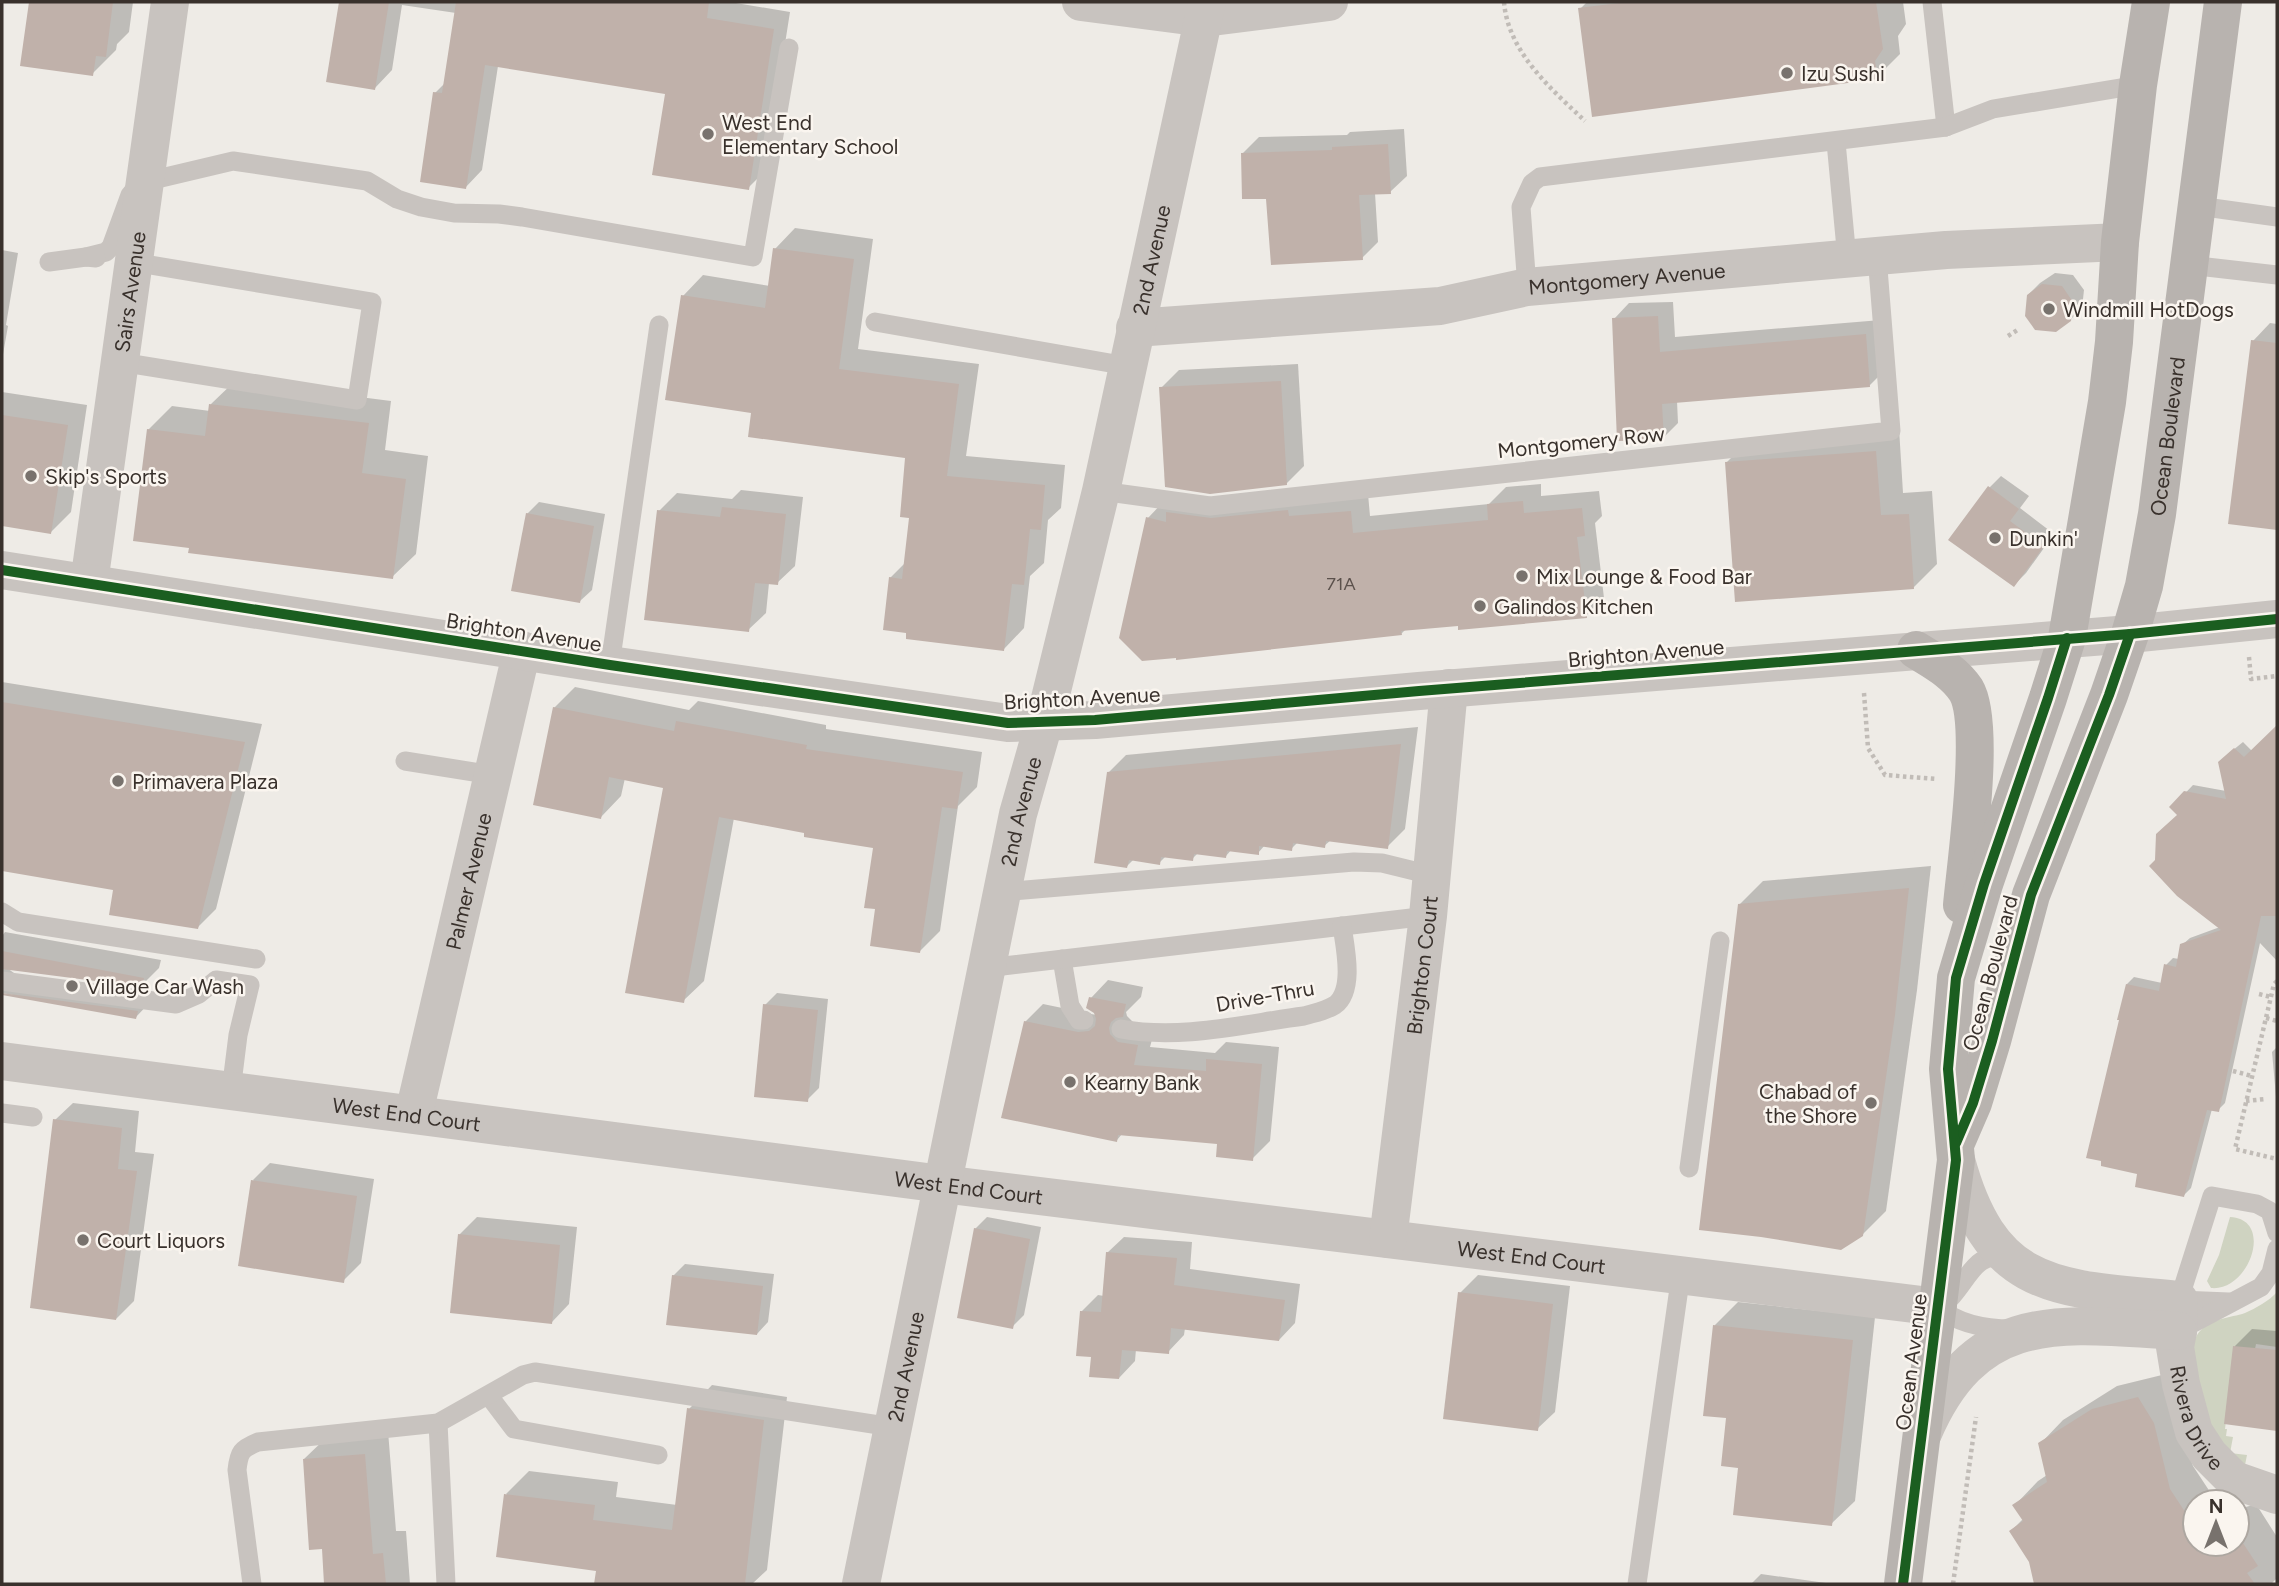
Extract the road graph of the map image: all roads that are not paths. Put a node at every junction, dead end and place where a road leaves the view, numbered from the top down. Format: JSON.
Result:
{"nodes":[{"id":1,"x":170,"y":2,"type":"edge"},
{"id":2,"x":1080,"y":2,"type":"edge"},
{"id":3,"x":1329,"y":2,"type":"edge"},
{"id":4,"x":1932,"y":2,"type":"edge"},
{"id":5,"x":2151,"y":2,"type":"edge"},
{"id":6,"x":2223,"y":2,"type":"edge"},
{"id":7,"x":1205,"y":10,"type":"edge"},
{"id":8,"x":789,"y":48,"type":"dead end"},
{"id":9,"x":2138,"y":85,"type":"junction"},
{"id":10,"x":1946,"y":127,"type":"junction"},
{"id":11,"x":1836,"y":142,"type":"junction"},
{"id":12,"x":145,"y":182,"type":"junction"},
{"id":13,"x":2198,"y":206,"type":"junction"},
{"id":14,"x":2277,"y":218,"type":"edge"},
{"id":15,"x":2120,"y":242,"type":"junction"},
{"id":16,"x":86,"y":257,"type":"junction"},
{"id":17,"x":1862,"y":257,"type":"junction"},
{"id":18,"x":49,"y":262,"type":"dead end"},
{"id":19,"x":134,"y":262,"type":"junction"},
{"id":20,"x":2189,"y":265,"type":"junction"},
{"id":21,"x":2277,"y":275,"type":"edge"},
{"id":22,"x":1527,"y":288,"type":"junction"},
{"id":23,"x":875,"y":322,"type":"dead end"},
{"id":24,"x":659,"y":325,"type":"dead end"},
{"id":25,"x":1135,"y":328,"type":"junction"},
{"id":26,"x":120,"y":362,"type":"junction"},
{"id":27,"x":1127,"y":366,"type":"junction"},
{"id":28,"x":1101,"y":491,"type":"junction"},
{"id":29,"x":2,"y":570,"type":"edge"},
{"id":30,"x":89,"y":583,"type":"junction"},
{"id":31,"x":2277,"y":619,"type":"edge"},
{"id":32,"x":2130,"y":634,"type":"junction"},
{"id":33,"x":2067,"y":638,"type":"junction"},
{"id":34,"x":522,"y":650,"type":"junction"},
{"id":35,"x":1916,"y":650,"type":"junction"},
{"id":36,"x":610,"y":665,"type":"junction"},
{"id":37,"x":1449,"y":688,"type":"junction"},
{"id":38,"x":1044,"y":723,"type":"junction"},
{"id":39,"x":405,"y":761,"type":"dead end"},
{"id":40,"x":493,"y":775,"type":"junction"},
{"id":41,"x":1431,"y":875,"type":"junction"},
{"id":42,"x":1002,"y":892,"type":"junction"},
{"id":43,"x":2,"y":912,"type":"edge"},
{"id":44,"x":1428,"y":916,"type":"junction"},
{"id":45,"x":1342,"y":926,"type":"junction"},
{"id":46,"x":1720,"y":942,"type":"dead end"},
{"id":47,"x":220,"y":953,"type":"junction"},
{"id":48,"x":1062,"y":959,"type":"junction"},
{"id":49,"x":256,"y":960,"type":"dead end"},
{"id":50,"x":986,"y":968,"type":"junction"},
{"id":51,"x":1956,"y":978,"type":"junction"},
{"id":52,"x":216,"y":980,"type":"junction"},
{"id":53,"x":2,"y":981,"type":"edge"},
{"id":54,"x":1084,"y":1020,"type":"dead end"},
{"id":55,"x":1121,"y":1029,"type":"dead end"},
{"id":56,"x":2,"y":1061,"type":"edge"},
{"id":57,"x":231,"y":1091,"type":"junction"},
{"id":58,"x":2,"y":1113,"type":"edge"},
{"id":59,"x":414,"y":1114,"type":"junction"},
{"id":60,"x":33,"y":1117,"type":"dead end"},
{"id":61,"x":1955,"y":1153,"type":"junction"},
{"id":62,"x":1689,"y":1168,"type":"dead end"},
{"id":63,"x":942,"y":1184,"type":"junction"},
{"id":64,"x":2277,"y":1233,"type":"edge"},
{"id":65,"x":1388,"y":1239,"type":"junction"},
{"id":66,"x":2277,"y":1249,"type":"edge"},
{"id":67,"x":2017,"y":1266,"type":"junction"},
{"id":68,"x":1681,"y":1274,"type":"junction"},
{"id":69,"x":2229,"y":1302,"type":"junction"},
{"id":70,"x":1938,"y":1307,"type":"junction"},
{"id":71,"x":2179,"y":1316,"type":"junction"},
{"id":72,"x":2058,"y":1326,"type":"junction"},
{"id":73,"x":2102,"y":1328,"type":"junction"},
{"id":74,"x":2181,"y":1384,"type":"junction"},
{"id":75,"x":489,"y":1396,"type":"junction"},
{"id":76,"x":438,"y":1423,"type":"junction"},
{"id":77,"x":892,"y":1427,"type":"junction"},
{"id":78,"x":1922,"y":1435,"type":"junction"},
{"id":79,"x":658,"y":1455,"type":"dead end"},
{"id":80,"x":2277,"y":1495,"type":"edge"},
{"id":81,"x":252,"y":1584,"type":"edge"},
{"id":82,"x":446,"y":1584,"type":"edge"},
{"id":83,"x":861,"y":1584,"type":"edge"},
{"id":84,"x":1637,"y":1584,"type":"edge"},
{"id":85,"x":1903,"y":1584,"type":"edge"}],
"edges":[{"from":1,"to":12,"type":"street","name":"Sairs Avenue"},
{"from":2,"to":7,"type":"street"},
{"from":3,"to":7,"type":"street"},
{"from":4,"to":10,"type":"lane"},
{"from":5,"to":9,"type":"main road","name":"Ocean Boulevard"},
{"from":6,"to":13,"type":"main road","name":"Ocean Boulevard"},
{"from":7,"to":25,"type":"street","name":"2nd Avenue"},
{"from":8,"to":12,"type":"lane"},
{"from":9,"to":10,"type":"lane"},
{"from":9,"to":15,"type":"main road","name":"Ocean Boulevard"},
{"from":10,"to":11,"type":"lane"},
{"from":11,"to":17,"type":"lane"},
{"from":11,"to":22,"type":"lane"},
{"from":12,"to":16,"type":"lane"},
{"from":12,"to":19,"type":"street","name":"Sairs Avenue"},
{"from":13,"to":14,"type":"lane"},
{"from":13,"to":20,"type":"main road","name":"Ocean Boulevard"},
{"from":15,"to":17,"type":"street","name":"Montgomery Avenue"},
{"from":15,"to":33,"type":"main road","name":"Ocean Boulevard"},
{"from":16,"to":18,"type":"lane"},
{"from":16,"to":19,"type":"lane"},
{"from":17,"to":22,"type":"street","name":"Montgomery Avenue"},
{"from":17,"to":28,"type":"lane","name":"Montgomery Row"},
{"from":19,"to":26,"type":"street","name":"Sairs Avenue"},
{"from":19,"to":26,"type":"lane"},
{"from":20,"to":21,"type":"lane"},
{"from":20,"to":32,"type":"main road","name":"Ocean Boulevard"},
{"from":22,"to":25,"type":"street","name":"Montgomery Avenue"},
{"from":23,"to":27,"type":"lane"},
{"from":24,"to":36,"type":"lane"},
{"from":25,"to":27,"type":"street","name":"2nd Avenue"},
{"from":26,"to":30,"type":"street","name":"Sairs Avenue"},
{"from":27,"to":28,"type":"street","name":"2nd Avenue"},
{"from":28,"to":38,"type":"street","name":"2nd Avenue"},
{"from":29,"to":30,"type":"street","name":"Brighton Avenue"},
{"from":30,"to":34,"type":"street","name":"Brighton Avenue"},
{"from":31,"to":32,"type":"street"},
{"from":32,"to":33,"type":"street","name":"Brighton Avenue"},
{"from":32,"to":61,"type":"main road","name":"Ocean Boulevard"},
{"from":33,"to":35,"type":"street","name":"Brighton Avenue"},
{"from":33,"to":51,"type":"main road","name":"Ocean Boulevard"},
{"from":34,"to":36,"type":"street","name":"Brighton Avenue"},
{"from":34,"to":40,"type":"street","name":"Palmer Avenue"},
{"from":35,"to":37,"type":"street","name":"Brighton Avenue"},
{"from":35,"to":51,"type":"main road"},
{"from":36,"to":38,"type":"street","name":"Brighton Avenue"},
{"from":37,"to":38,"type":"street","name":"Brighton Avenue"},
{"from":37,"to":41,"type":"street","name":"Brighton Court"},
{"from":38,"to":42,"type":"street","name":"2nd Avenue"},
{"from":39,"to":40,"type":"lane"},
{"from":40,"to":59,"type":"street","name":"Palmer Avenue"},
{"from":41,"to":42,"type":"lane"},
{"from":41,"to":44,"type":"street","name":"Brighton Court"},
{"from":42,"to":50,"type":"street","name":"2nd Avenue"},
{"from":43,"to":47,"type":"lane"},
{"from":44,"to":45,"type":"lane"},
{"from":44,"to":65,"type":"street","name":"Brighton Court"},
{"from":45,"to":48,"type":"lane"},
{"from":45,"to":55,"type":"lane","name":"Drive-Thru"},
{"from":46,"to":62,"type":"lane"},
{"from":47,"to":49,"type":"lane"},
{"from":47,"to":52,"type":"lane"},
{"from":48,"to":50,"type":"lane"},
{"from":48,"to":54,"type":"lane"},
{"from":50,"to":63,"type":"street","name":"2nd Avenue"},
{"from":51,"to":61,"type":"main road","name":"Ocean Boulevard"},
{"from":52,"to":53,"type":"lane"},
{"from":52,"to":57,"type":"lane"},
{"from":56,"to":57,"type":"street","name":"West End Court"},
{"from":57,"to":59,"type":"street","name":"West End Court"},
{"from":58,"to":60,"type":"lane"},
{"from":59,"to":63,"type":"street","name":"West End Court"},
{"from":61,"to":67,"type":"street"},
{"from":61,"to":70,"type":"main road","name":"Ocean Avenue"},
{"from":63,"to":65,"type":"street","name":"West End Court"},
{"from":63,"to":77,"type":"street","name":"2nd Avenue"},
{"from":64,"to":71,"type":"lane"},
{"from":65,"to":68,"type":"street","name":"West End Court"},
{"from":66,"to":69,"type":"lane"},
{"from":67,"to":70,"type":"lane"},
{"from":67,"to":71,"type":"street"},
{"from":68,"to":70,"type":"street","name":"West End Court"},
{"from":68,"to":84,"type":"lane"},
{"from":69,"to":71,"type":"lane"},
{"from":69,"to":71,"type":"lane"},
{"from":70,"to":72,"type":"lane","name":"West End Court"},
{"from":70,"to":78,"type":"main road","name":"Ocean Avenue"},
{"from":71,"to":73,"type":"street"},
{"from":71,"to":74,"type":"street","name":"Rivera Drive"},
{"from":72,"to":73,"type":"street"},
{"from":72,"to":78,"type":"street"},
{"from":73,"to":74,"type":"street"},
{"from":74,"to":80,"type":"street","name":"Rivera Drive"},
{"from":75,"to":76,"type":"lane"},
{"from":75,"to":77,"type":"lane"},
{"from":75,"to":79,"type":"lane"},
{"from":76,"to":81,"type":"lane"},
{"from":76,"to":82,"type":"lane"},
{"from":77,"to":83,"type":"street","name":"2nd Avenue"},
{"from":78,"to":85,"type":"main road","name":"Ocean Avenue"}]}
